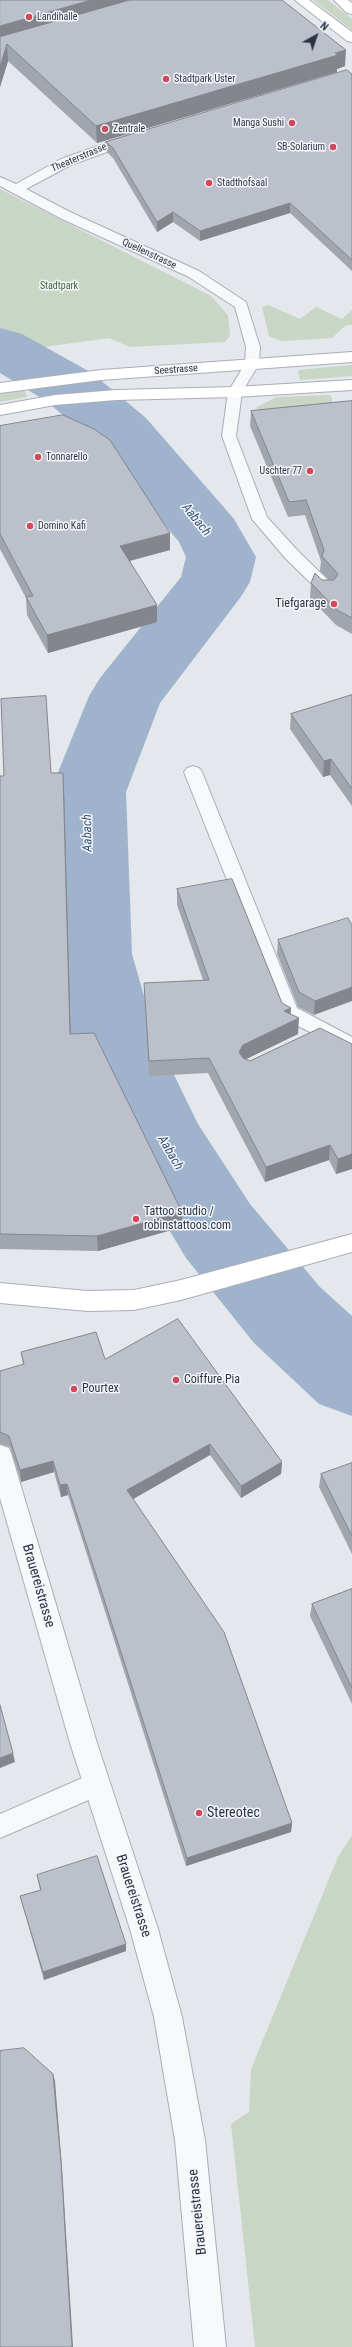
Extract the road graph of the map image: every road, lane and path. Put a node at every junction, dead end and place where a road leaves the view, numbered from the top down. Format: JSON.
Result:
{"nodes":[{"id":1,"x":301,"y":0,"type":"edge"},
{"id":2,"x":340,"y":0,"type":"edge"},
{"id":3,"x":352,"y":10,"type":"edge"},
{"id":4,"x":352,"y":38,"type":"edge"},
{"id":5,"x":146,"y":134,"type":"edge"},
{"id":6,"x":0,"y":181,"type":"edge"},
{"id":7,"x":16,"y":189,"type":"junction"},
{"id":8,"x":352,"y":357,"type":"edge"},
{"id":9,"x":252,"y":364,"type":"junction"},
{"id":10,"x":352,"y":385,"type":"edge"},
{"id":11,"x":0,"y":388,"type":"edge"},
{"id":12,"x":235,"y":392,"type":"junction"},
{"id":13,"x":0,"y":410,"type":"edge"},
{"id":14,"x":327,"y":589,"type":"edge"},
{"id":15,"x":193,"y":772,"type":"dead end"},
{"id":16,"x":324,"y":1031,"type":"junction"},
{"id":17,"x":304,"y":1041,"type":"edge"},
{"id":18,"x":352,"y":1046,"type":"edge"},
{"id":19,"x":352,"y":1243,"type":"edge"},
{"id":20,"x":0,"y":1293,"type":"edge"},
{"id":21,"x":0,"y":1456,"type":"edge"},
{"id":22,"x":96,"y":1784,"type":"junction"},
{"id":23,"x":0,"y":1826,"type":"edge"},
{"id":24,"x":210,"y":2347,"type":"edge"}],
"edges":[{"from":1,"to":4,"type":"street"},
{"from":2,"to":3,"type":"street"},
{"from":5,"to":7,"type":"lane","name":"Theaterstrasse"},
{"from":6,"to":7,"type":"lane","name":"Quellenstrasse"},
{"from":7,"to":9,"type":"lane","name":"Quellenstrasse"},
{"from":8,"to":9,"type":"street","name":"Seestrasse"},
{"from":9,"to":11,"type":"street","name":"Seestrasse"},
{"from":9,"to":12,"type":"lane"},
{"from":10,"to":12,"type":"street","name":"Seestrasse"},
{"from":12,"to":13,"type":"street","name":"Seestrasse"},
{"from":12,"to":14,"type":"lane"},
{"from":15,"to":16,"type":"lane"},
{"from":16,"to":17,"type":"lane"},
{"from":16,"to":18,"type":"lane"},
{"from":19,"to":20,"type":"street"},
{"from":21,"to":22,"type":"street","name":"Brauereistrasse"},
{"from":22,"to":23,"type":"lane"},
{"from":22,"to":24,"type":"street","name":"Brauereistrasse"}]}
